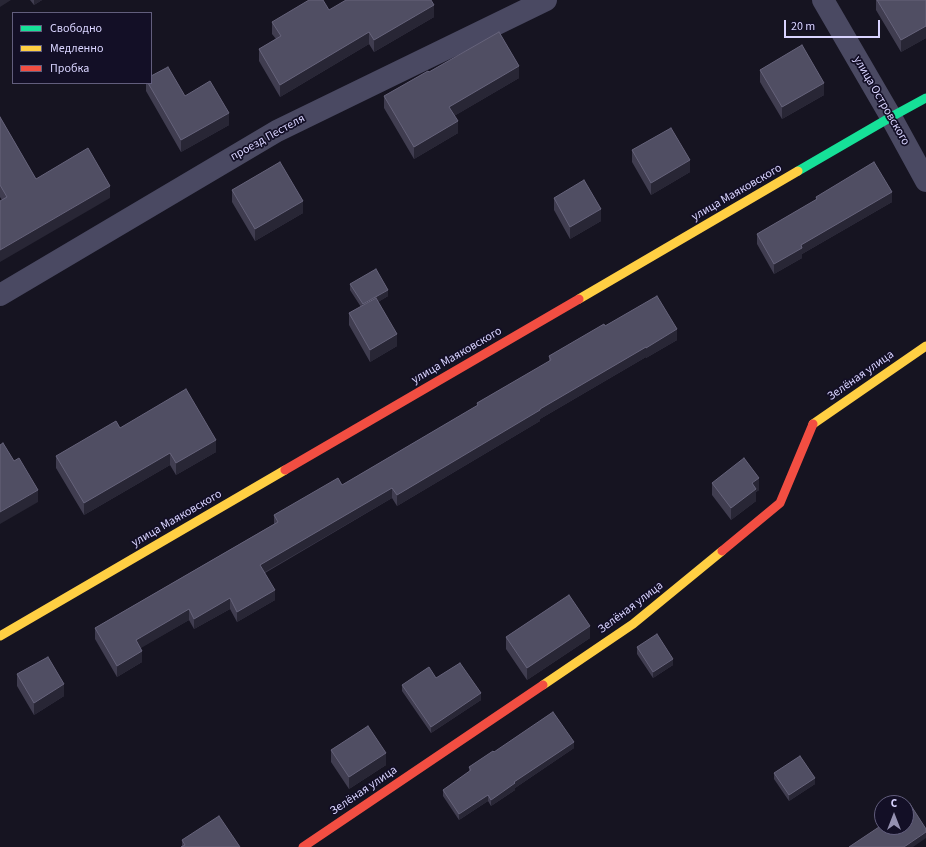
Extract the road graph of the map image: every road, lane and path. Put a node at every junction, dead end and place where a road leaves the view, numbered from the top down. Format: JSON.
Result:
{"nodes":[{"id":1,"x":546,"y":0,"type":"edge"},
{"id":2,"x":823,"y":0,"type":"edge"},
{"id":3,"x":926,"y":98,"type":"edge"},
{"id":4,"x":891,"y":117,"type":"junction"},
{"id":5,"x":926,"y":181,"type":"edge"},
{"id":6,"x":0,"y":295,"type":"edge"},
{"id":7,"x":926,"y":346,"type":"edge"},
{"id":8,"x":0,"y":636,"type":"edge"},
{"id":9,"x":303,"y":847,"type":"edge"}],
"edges":[{"from":1,"to":6,"type":"street","name":"проезд Пестеля"},
{"from":2,"to":4,"type":"street","name":"улица Островского"},
{"from":3,"to":4,"type":"street","name":"улица Маяковского"},
{"from":4,"to":5,"type":"street","name":"улица Островского"},
{"from":4,"to":8,"type":"street","name":"улица Маяковского"},
{"from":7,"to":9,"type":"street","name":"Зелёная улица"}]}
